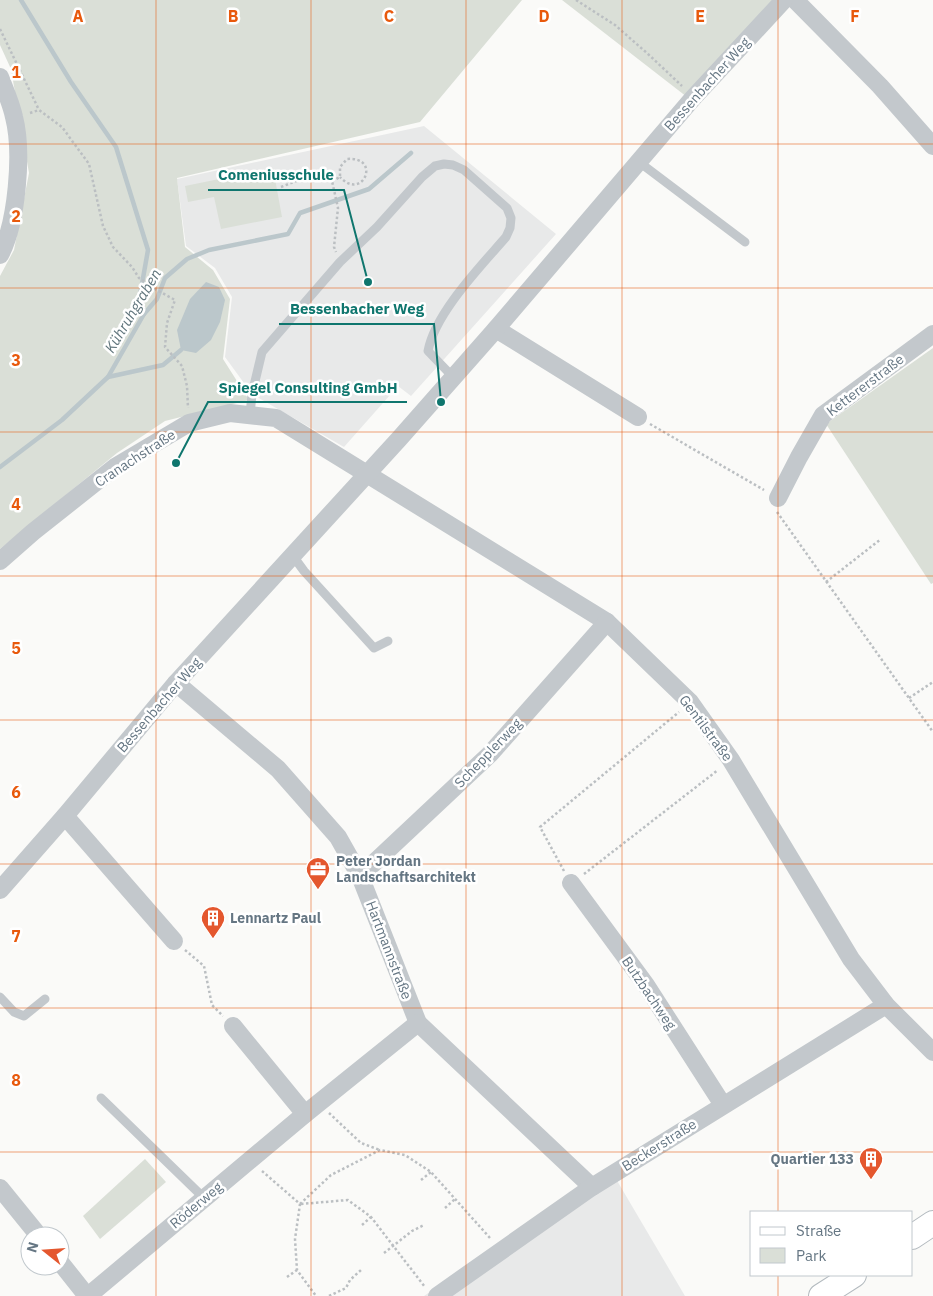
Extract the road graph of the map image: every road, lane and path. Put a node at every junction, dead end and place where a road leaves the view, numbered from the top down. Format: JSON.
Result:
{"nodes":[{"id":1,"x":576,"y":0,"type":"edge"},
{"id":2,"x":784,"y":0,"type":"edge"},
{"id":3,"x":796,"y":0,"type":"edge"},
{"id":4,"x":0,"y":29,"type":"edge"},
{"id":5,"x":0,"y":77,"type":"edge"},
{"id":6,"x":693,"y":98,"type":"junction"},
{"id":7,"x":39,"y":110,"type":"junction"},
{"id":8,"x":14,"y":117,"type":"junction"},
{"id":9,"x":933,"y":146,"type":"edge"},
{"id":10,"x":639,"y":162,"type":"junction"},
{"id":11,"x":340,"y":177,"type":"junction"},
{"id":12,"x":332,"y":182,"type":"junction"},
{"id":13,"x":281,"y":187,"type":"dead end"},
{"id":14,"x":745,"y":242,"type":"dead end"},
{"id":15,"x":0,"y":255,"type":"edge"},
{"id":16,"x":340,"y":262,"type":"junction"},
{"id":17,"x":496,"y":329,"type":"junction"},
{"id":18,"x":933,"y":334,"type":"edge"},
{"id":19,"x":453,"y":377,"type":"junction"},
{"id":20,"x":250,"y":415,"type":"junction"},
{"id":21,"x":638,"y":417,"type":"joint"},
{"id":22,"x":189,"y":423,"type":"junction"},
{"id":23,"x":367,"y":474,"type":"junction"},
{"id":24,"x":778,"y":498,"type":"junction"},
{"id":25,"x":881,"y":539,"type":"dead end"},
{"id":26,"x":293,"y":556,"type":"junction"},
{"id":27,"x":0,"y":561,"type":"edge"},
{"id":28,"x":826,"y":582,"type":"junction"},
{"id":29,"x":607,"y":622,"type":"junction"},
{"id":30,"x":388,"y":641,"type":"dead end"},
{"id":31,"x":933,"y":682,"type":"edge"},
{"id":32,"x":176,"y":683,"type":"junction"},
{"id":33,"x":909,"y":698,"type":"junction"},
{"id":34,"x":690,"y":702,"type":"junction"},
{"id":35,"x":933,"y":732,"type":"edge"},
{"id":36,"x":731,"y":760,"type":"junction"},
{"id":37,"x":65,"y":816,"type":"junction"},
{"id":38,"x":585,"y":872,"type":"dead end"},
{"id":39,"x":360,"y":876,"type":"junction"},
{"id":40,"x":570,"y":883,"type":"joint"},
{"id":41,"x":0,"y":890,"type":"edge"},
{"id":42,"x":174,"y":941,"type":"joint"},
{"id":43,"x":0,"y":997,"type":"edge"},
{"id":44,"x":45,"y":999,"type":"dead end"},
{"id":45,"x":886,"y":1005,"type":"junction"},
{"id":46,"x":418,"y":1023,"type":"junction"},
{"id":47,"x":233,"y":1026,"type":"joint"},
{"id":48,"x":933,"y":1052,"type":"edge"},
{"id":49,"x":101,"y":1098,"type":"dead end"},
{"id":50,"x":723,"y":1105,"type":"junction"},
{"id":51,"x":311,"y":1108,"type":"junction"},
{"id":52,"x":380,"y":1150,"type":"junction"},
{"id":53,"x":250,"y":1160,"type":"junction"},
{"id":54,"x":431,"y":1172,"type":"junction"},
{"id":55,"x":421,"y":1180,"type":"dead end"},
{"id":56,"x":592,"y":1187,"type":"junction"},
{"id":57,"x":0,"y":1188,"type":"edge"},
{"id":58,"x":204,"y":1198,"type":"junction"},
{"id":59,"x":455,"y":1200,"type":"junction"},
{"id":60,"x":300,"y":1204,"type":"junction"},
{"id":61,"x":445,"y":1208,"type":"dead end"},
{"id":62,"x":370,"y":1217,"type":"junction"},
{"id":63,"x":933,"y":1223,"type":"edge"},
{"id":64,"x":362,"y":1225,"type":"dead end"},
{"id":65,"x":424,"y":1225,"type":"dead end"},
{"id":66,"x":31,"y":1226,"type":"edge"},
{"id":67,"x":913,"y":1236,"type":"edge"},
{"id":68,"x":393,"y":1246,"type":"junction"},
{"id":69,"x":501,"y":1251,"type":"junction"},
{"id":70,"x":384,"y":1253,"type":"dead end"},
{"id":71,"x":296,"y":1270,"type":"junction"},
{"id":72,"x":360,"y":1270,"type":"dead end"},
{"id":73,"x":70,"y":1274,"type":"edge"},
{"id":74,"x":852,"y":1276,"type":"edge"},
{"id":75,"x":287,"y":1277,"type":"dead end"},
{"id":76,"x":432,"y":1292,"type":"edge"},
{"id":77,"x":88,"y":1296,"type":"edge"},
{"id":78,"x":316,"y":1296,"type":"edge"},
{"id":79,"x":330,"y":1296,"type":"edge"},
{"id":80,"x":821,"y":1296,"type":"edge"}],
"edges":[{"from":1,"to":6,"type":"path"},
{"from":2,"to":6,"type":"street","name":"Bessenbacher Weg"},
{"from":3,"to":9,"type":"street"},
{"from":4,"to":7,"type":"path"},
{"from":5,"to":8,"type":"street"},
{"from":6,"to":10,"type":"street","name":"Bessenbacher Weg"},
{"from":7,"to":8,"type":"path"},
{"from":7,"to":22,"type":"path"},
{"from":8,"to":15,"type":"street"},
{"from":10,"to":14,"type":"lane"},
{"from":10,"to":17,"type":"street","name":"Bessenbacher Weg"},
{"from":11,"to":11,"type":"path"},
{"from":11,"to":12,"type":"path"},
{"from":12,"to":13,"type":"path"},
{"from":12,"to":16,"type":"path"},
{"from":16,"to":19,"type":"lane"},
{"from":16,"to":20,"type":"lane"},
{"from":17,"to":19,"type":"street","name":"Bessenbacher Weg"},
{"from":17,"to":21,"type":"street"},
{"from":18,"to":24,"type":"street","name":"Kettererstraße"},
{"from":19,"to":23,"type":"street","name":"Bessenbacher Weg"},
{"from":20,"to":22,"type":"street","name":"Cranachstraße"},
{"from":20,"to":23,"type":"street","name":"Cranachstraße"},
{"from":21,"to":24,"type":"path"},
{"from":22,"to":27,"type":"street","name":"Cranachstraße"},
{"from":23,"to":26,"type":"street","name":"Bessenbacher Weg"},
{"from":23,"to":29,"type":"street","name":"Gentilstraße"},
{"from":24,"to":28,"type":"path"},
{"from":25,"to":28,"type":"path"},
{"from":26,"to":30,"type":"lane"},
{"from":26,"to":32,"type":"street","name":"Bessenbacher Weg"},
{"from":28,"to":33,"type":"path"},
{"from":29,"to":34,"type":"street","name":"Gentilstraße"},
{"from":29,"to":39,"type":"street","name":"Schepplerweg"},
{"from":31,"to":33,"type":"path"},
{"from":32,"to":37,"type":"street","name":"Bessenbacher Weg"},
{"from":32,"to":39,"type":"street","name":"Hartmannstraße"},
{"from":33,"to":35,"type":"path"},
{"from":34,"to":36,"type":"street","name":"Gentilstraße"},
{"from":34,"to":40,"type":"path"},
{"from":36,"to":38,"type":"path"},
{"from":36,"to":45,"type":"street","name":"Gentilstraße"},
{"from":37,"to":41,"type":"street","name":"Bessenbacher Weg"},
{"from":37,"to":42,"type":"street"},
{"from":39,"to":46,"type":"street","name":"Hartmannstraße"},
{"from":40,"to":50,"type":"street","name":"Butzbachweg"},
{"from":42,"to":47,"type":"path"},
{"from":43,"to":44,"type":"lane"},
{"from":45,"to":48,"type":"street","name":"Gentilstraße"},
{"from":45,"to":50,"type":"street","name":"Beckerstraße"},
{"from":46,"to":51,"type":"street","name":"Röderweg"},
{"from":46,"to":56,"type":"street","name":"Hartmannstraße"},
{"from":47,"to":51,"type":"street"},
{"from":49,"to":58,"type":"lane"},
{"from":50,"to":56,"type":"street","name":"Beckerstraße"},
{"from":51,"to":52,"type":"path"},
{"from":51,"to":53,"type":"street","name":"Röderweg"},
{"from":52,"to":54,"type":"path"},
{"from":52,"to":60,"type":"path"},
{"from":53,"to":58,"type":"street","name":"Röderweg"},
{"from":53,"to":60,"type":"path"},
{"from":54,"to":55,"type":"path"},
{"from":54,"to":59,"type":"path"},
{"from":56,"to":69,"type":"street","name":"Beckerstraße"},
{"from":57,"to":66,"type":"street"},
{"from":58,"to":77,"type":"street","name":"Röderweg"},
{"from":59,"to":61,"type":"path"},
{"from":59,"to":69,"type":"path"},
{"from":60,"to":62,"type":"path"},
{"from":60,"to":71,"type":"path"},
{"from":62,"to":64,"type":"path"},
{"from":62,"to":68,"type":"path"},
{"from":63,"to":67,"type":"main road"},
{"from":65,"to":68,"type":"path"},
{"from":68,"to":70,"type":"path"},
{"from":68,"to":76,"type":"path"},
{"from":69,"to":76,"type":"street","name":"Beckerstraße"},
{"from":71,"to":75,"type":"path"},
{"from":71,"to":78,"type":"path"},
{"from":72,"to":79,"type":"path"},
{"from":73,"to":77,"type":"street"},
{"from":74,"to":80,"type":"main road"}]}
